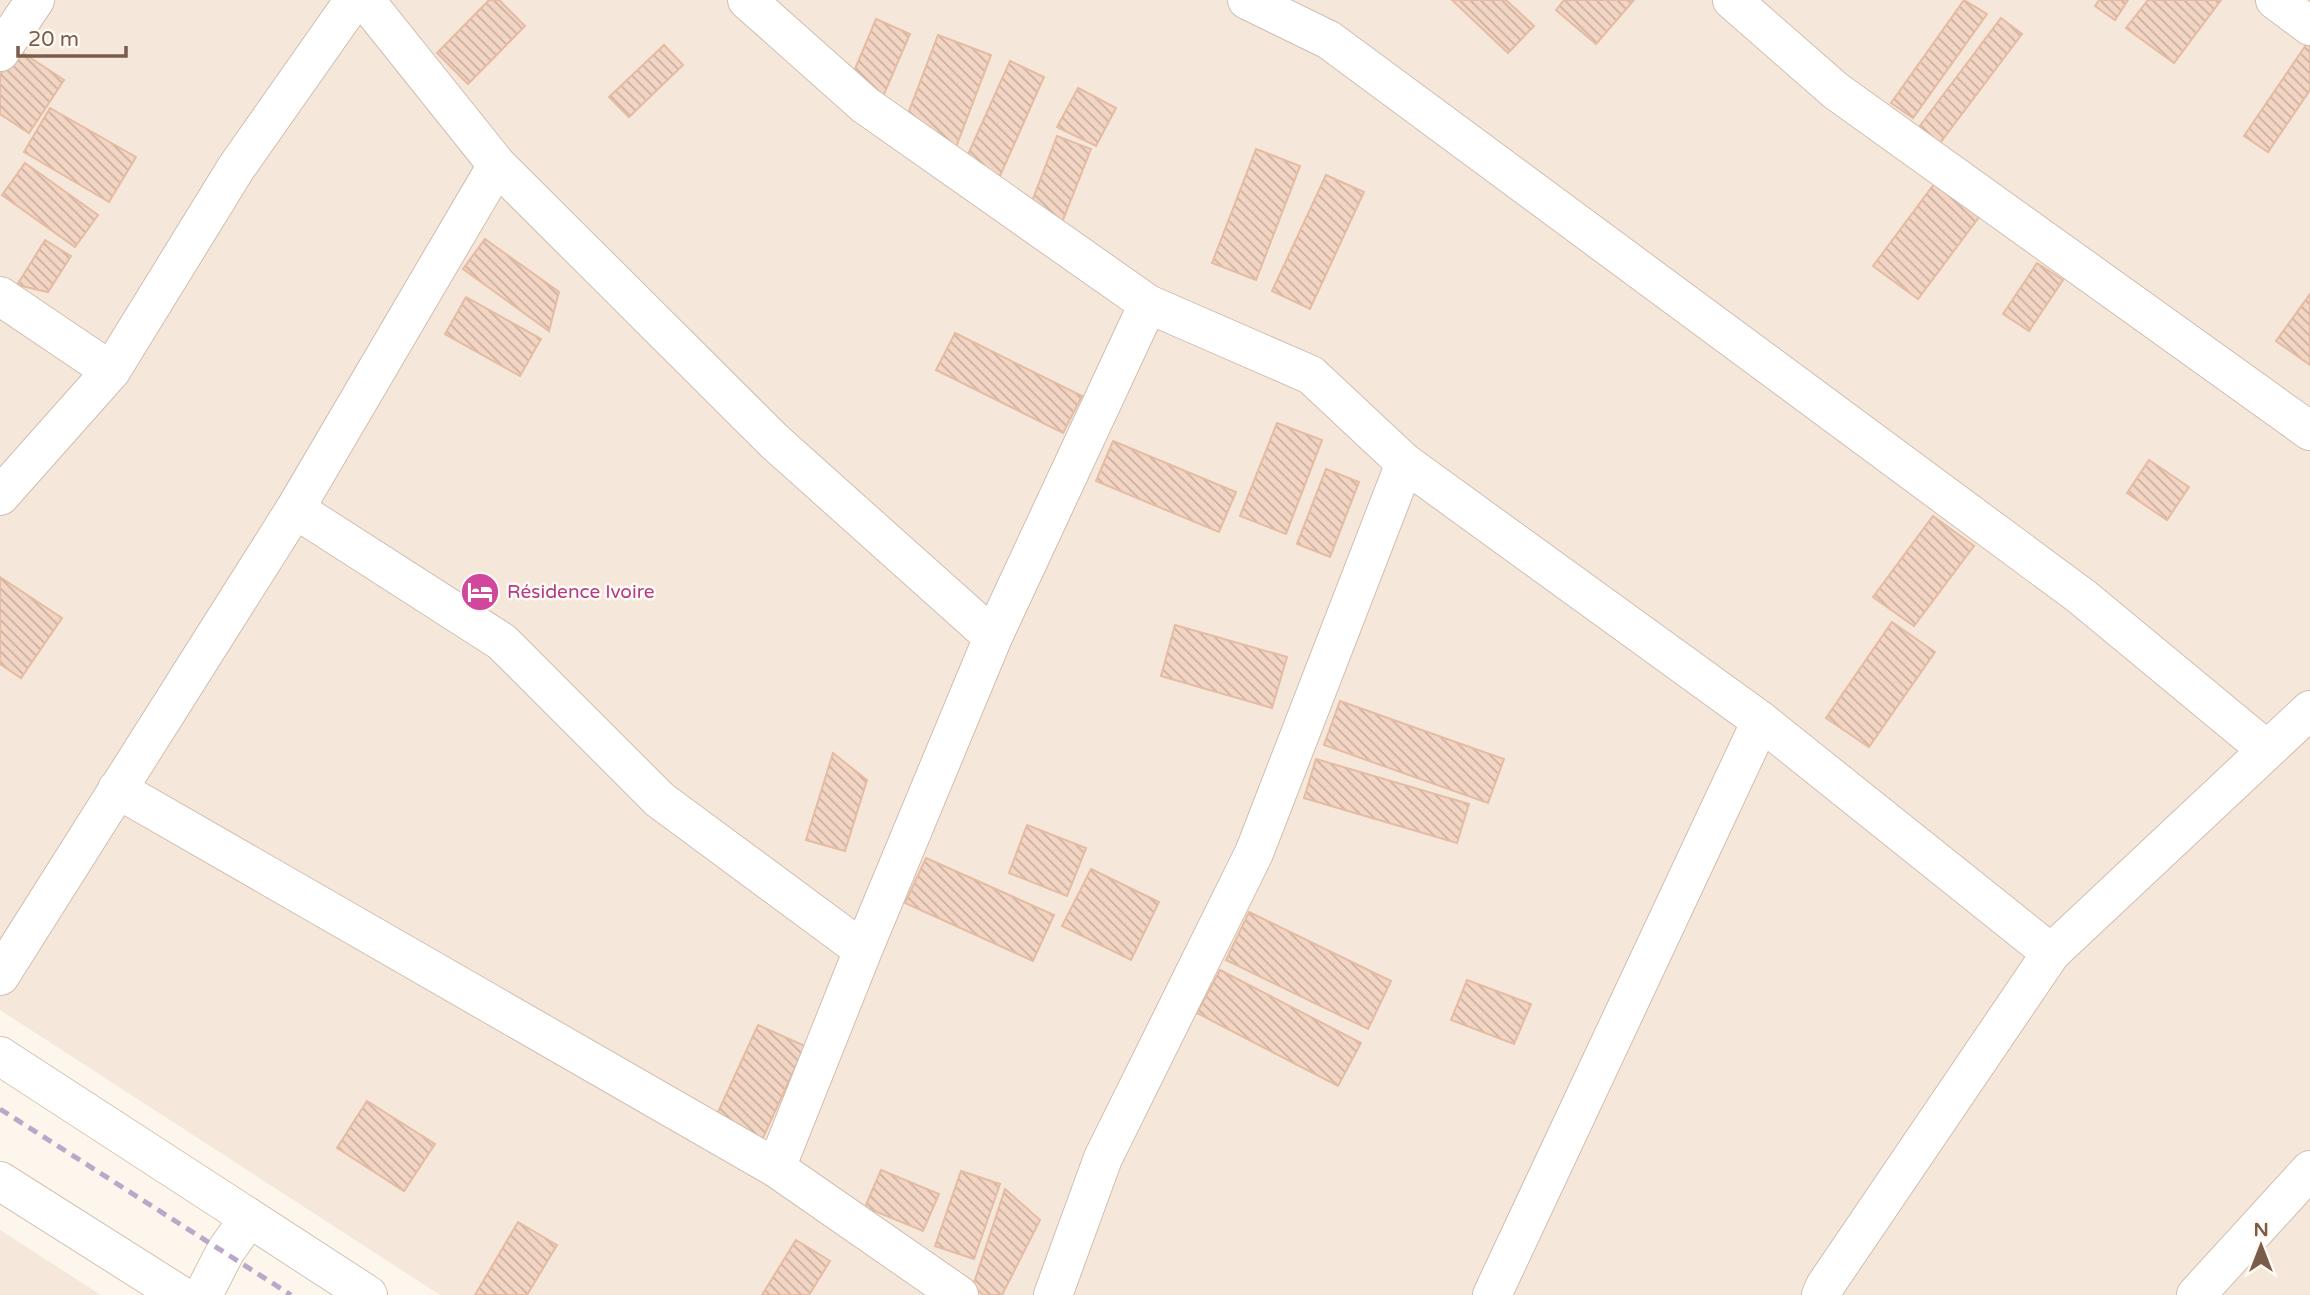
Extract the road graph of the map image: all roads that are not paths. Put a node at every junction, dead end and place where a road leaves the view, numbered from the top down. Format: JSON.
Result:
{"nodes":[{"id":1,"x":35,"y":0,"type":"edge"},
{"id":2,"x":354,"y":0,"type":"edge"},
{"id":3,"x":365,"y":0,"type":"edge"},
{"id":4,"x":747,"y":0,"type":"edge"},
{"id":5,"x":1247,"y":0,"type":"edge"},
{"id":6,"x":1732,"y":0,"type":"edge"},
{"id":7,"x":2275,"y":0,"type":"edge"},
{"id":8,"x":2310,"y":26,"type":"edge"},
{"id":9,"x":0,"y":52,"type":"edge"},
{"id":10,"x":497,"y":165,"type":"junction"},
{"id":11,"x":0,"y":296,"type":"edge"},
{"id":12,"x":1148,"y":304,"type":"junction"},
{"id":13,"x":111,"y":371,"type":"junction"},
{"id":14,"x":2310,"y":431,"type":"edge"},
{"id":15,"x":1405,"y":463,"type":"junction"},
{"id":16,"x":0,"y":496,"type":"edge"},
{"id":17,"x":295,"y":509,"type":"junction"},
{"id":18,"x":993,"y":638,"type":"junction"},
{"id":19,"x":2310,"y":710,"type":"edge"},
{"id":20,"x":1761,"y":721,"type":"junction"},
{"id":21,"x":2267,"y":750,"type":"junction"},
{"id":22,"x":117,"y":789,"type":"junction"},
{"id":23,"x":863,"y":950,"type":"junction"},
{"id":24,"x":2051,"y":953,"type":"junction"},
{"id":25,"x":0,"y":976,"type":"edge"},
{"id":26,"x":0,"y":1056,"type":"edge"},
{"id":27,"x":776,"y":1168,"type":"junction"},
{"id":28,"x":2310,"y":1170,"type":"edge"},
{"id":29,"x":0,"y":1181,"type":"edge"},
{"id":30,"x":249,"y":1218,"type":"junction"},
{"id":31,"x":180,"y":1295,"type":"edge"},
{"id":32,"x":203,"y":1295,"type":"edge"},
{"id":33,"x":368,"y":1295,"type":"edge"},
{"id":34,"x":960,"y":1295,"type":"edge"},
{"id":35,"x":1053,"y":1295,"type":"edge"},
{"id":36,"x":1492,"y":1295,"type":"edge"},
{"id":37,"x":1821,"y":1295,"type":"edge"},
{"id":38,"x":2196,"y":1295,"type":"edge"}],
"edges":[{"from":1,"to":9,"type":"street"},
{"from":2,"to":13,"type":"street"},
{"from":3,"to":10,"type":"street"},
{"from":4,"to":12,"type":"street"},
{"from":5,"to":21,"type":"street"},
{"from":6,"to":14,"type":"street"},
{"from":7,"to":8,"type":"street"},
{"from":10,"to":17,"type":"street"},
{"from":10,"to":18,"type":"street"},
{"from":11,"to":13,"type":"street"},
{"from":12,"to":15,"type":"street"},
{"from":12,"to":18,"type":"street"},
{"from":13,"to":16,"type":"street"},
{"from":15,"to":20,"type":"street"},
{"from":15,"to":35,"type":"street"},
{"from":17,"to":22,"type":"street"},
{"from":17,"to":23,"type":"street"},
{"from":18,"to":23,"type":"street"},
{"from":19,"to":21,"type":"street"},
{"from":20,"to":24,"type":"street"},
{"from":20,"to":36,"type":"street"},
{"from":21,"to":24,"type":"street"},
{"from":22,"to":25,"type":"street"},
{"from":22,"to":27,"type":"street"},
{"from":23,"to":27,"type":"street"},
{"from":24,"to":37,"type":"street"},
{"from":26,"to":30,"type":"street"},
{"from":27,"to":34,"type":"street"},
{"from":28,"to":38,"type":"street"},
{"from":29,"to":31,"type":"street"},
{"from":30,"to":32,"type":"street"},
{"from":30,"to":33,"type":"street"}]}
